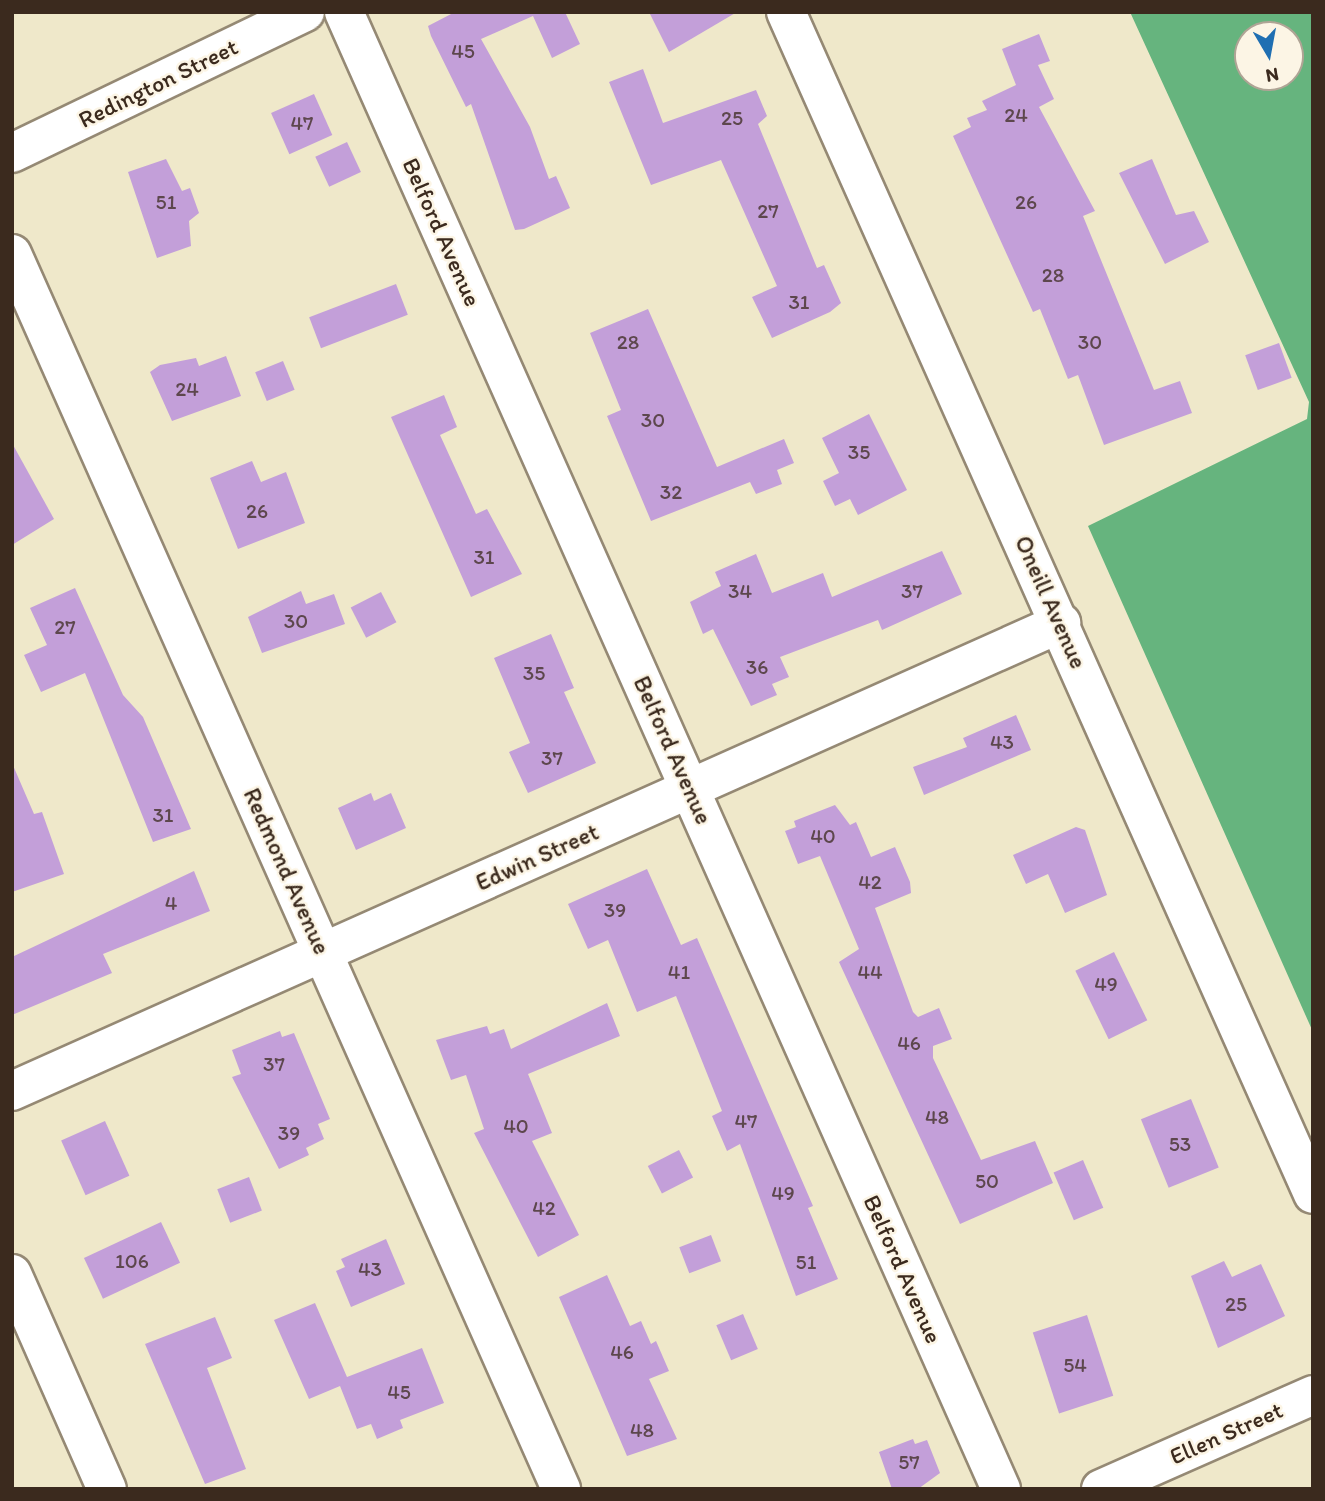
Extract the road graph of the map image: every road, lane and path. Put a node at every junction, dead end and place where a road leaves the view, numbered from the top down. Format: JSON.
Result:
{"nodes":[{"id":1,"x":305,"y":12,"type":"edge"},
{"id":2,"x":344,"y":12,"type":"edge"},
{"id":3,"x":786,"y":12,"type":"edge"},
{"id":4,"x":12,"y":153,"type":"edge"},
{"id":5,"x":12,"y":254,"type":"edge"},
{"id":6,"x":1061,"y":623,"type":"junction"},
{"id":7,"x":691,"y":789,"type":"junction"},
{"id":8,"x":323,"y":953,"type":"junction"},
{"id":9,"x":12,"y":1091,"type":"edge"},
{"id":10,"x":1313,"y":1194,"type":"edge"},
{"id":11,"x":12,"y":1274,"type":"edge"},
{"id":12,"x":1313,"y":1395,"type":"edge"},
{"id":13,"x":107,"y":1489,"type":"edge"},
{"id":14,"x":561,"y":1489,"type":"edge"},
{"id":15,"x":1001,"y":1489,"type":"edge"},
{"id":16,"x":1101,"y":1489,"type":"edge"}],
"edges":[{"from":1,"to":4,"type":"street","name":"Redington Street"},
{"from":2,"to":7,"type":"street","name":"Belford Avenue"},
{"from":3,"to":6,"type":"street","name":"Oneill Avenue"},
{"from":5,"to":8,"type":"street","name":"Redmond Avenue"},
{"from":6,"to":7,"type":"street","name":"Edwin Street"},
{"from":6,"to":10,"type":"street","name":"Oneill Avenue"},
{"from":7,"to":8,"type":"street","name":"Edwin Street"},
{"from":7,"to":15,"type":"street","name":"Belford Avenue"},
{"from":8,"to":9,"type":"street","name":"Edwin Street"},
{"from":8,"to":14,"type":"street","name":"Redmond Avenue"},
{"from":11,"to":13,"type":"street"},
{"from":12,"to":16,"type":"street","name":"Ellen Street"}]}
